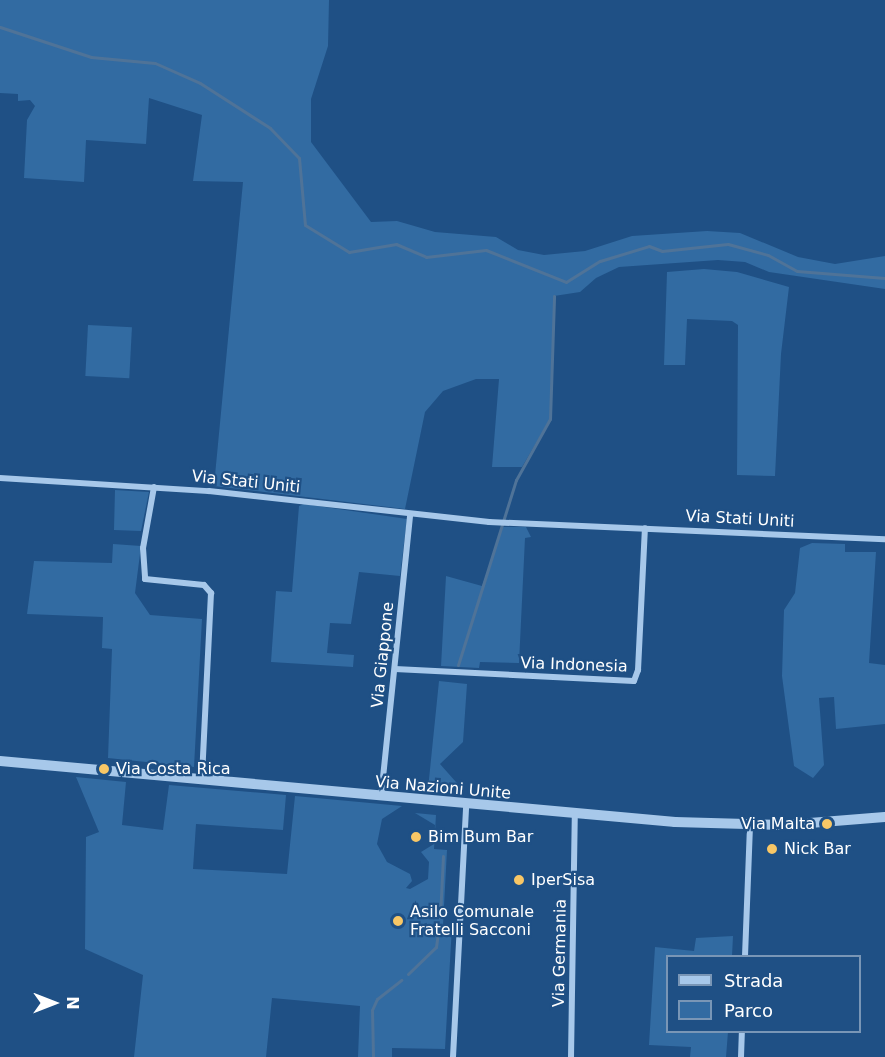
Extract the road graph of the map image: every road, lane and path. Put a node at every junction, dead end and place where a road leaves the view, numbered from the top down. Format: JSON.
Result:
{"nodes":[{"id":1,"x":0,"y":478,"type":"edge"},
{"id":2,"x":154,"y":487,"type":"junction"},
{"id":3,"x":410,"y":515,"type":"junction"},
{"id":4,"x":645,"y":528,"type":"junction"},
{"id":5,"x":885,"y":539,"type":"edge"},
{"id":6,"x":395,"y":669,"type":"junction"},
{"id":7,"x":0,"y":761,"type":"edge"},
{"id":8,"x":202,"y":778,"type":"junction"},
{"id":9,"x":381,"y":798,"type":"junction"},
{"id":10,"x":466,"y":805,"type":"junction"},
{"id":11,"x":575,"y":814,"type":"junction"},
{"id":12,"x":885,"y":817,"type":"edge"},
{"id":13,"x":750,"y":825,"type":"junction"},
{"id":14,"x":745,"y":955,"type":"edge"},
{"id":15,"x":742,"y":1033,"type":"edge"},
{"id":16,"x":453,"y":1057,"type":"edge"},
{"id":17,"x":571,"y":1057,"type":"edge"},
{"id":18,"x":741,"y":1057,"type":"edge"}],
"edges":[{"from":1,"to":2,"type":"street","name":"Via Stati Uniti"},
{"from":2,"to":3,"type":"street","name":"Via Stati Uniti"},
{"from":2,"to":8,"type":"street"},
{"from":3,"to":4,"type":"street","name":"Via Stati Uniti"},
{"from":3,"to":6,"type":"street","name":"Via Giappone"},
{"from":4,"to":5,"type":"street","name":"Via Stati Uniti"},
{"from":4,"to":6,"type":"street","name":"Via Indonesia"},
{"from":6,"to":9,"type":"street","name":"Via Giappone"},
{"from":7,"to":8,"type":"street","name":"Via Nazioni Unite"},
{"from":8,"to":9,"type":"street","name":"Via Nazioni Unite"},
{"from":9,"to":10,"type":"street","name":"Via Nazioni Unite"},
{"from":10,"to":11,"type":"street","name":"Via Nazioni Unite"},
{"from":10,"to":16,"type":"street"},
{"from":11,"to":13,"type":"street","name":"Via Nazioni Unite"},
{"from":11,"to":17,"type":"street","name":"Via Germania"},
{"from":12,"to":13,"type":"street","name":"Via Nazioni Unite"},
{"from":13,"to":14,"type":"street"},
{"from":15,"to":18,"type":"street"}]}
